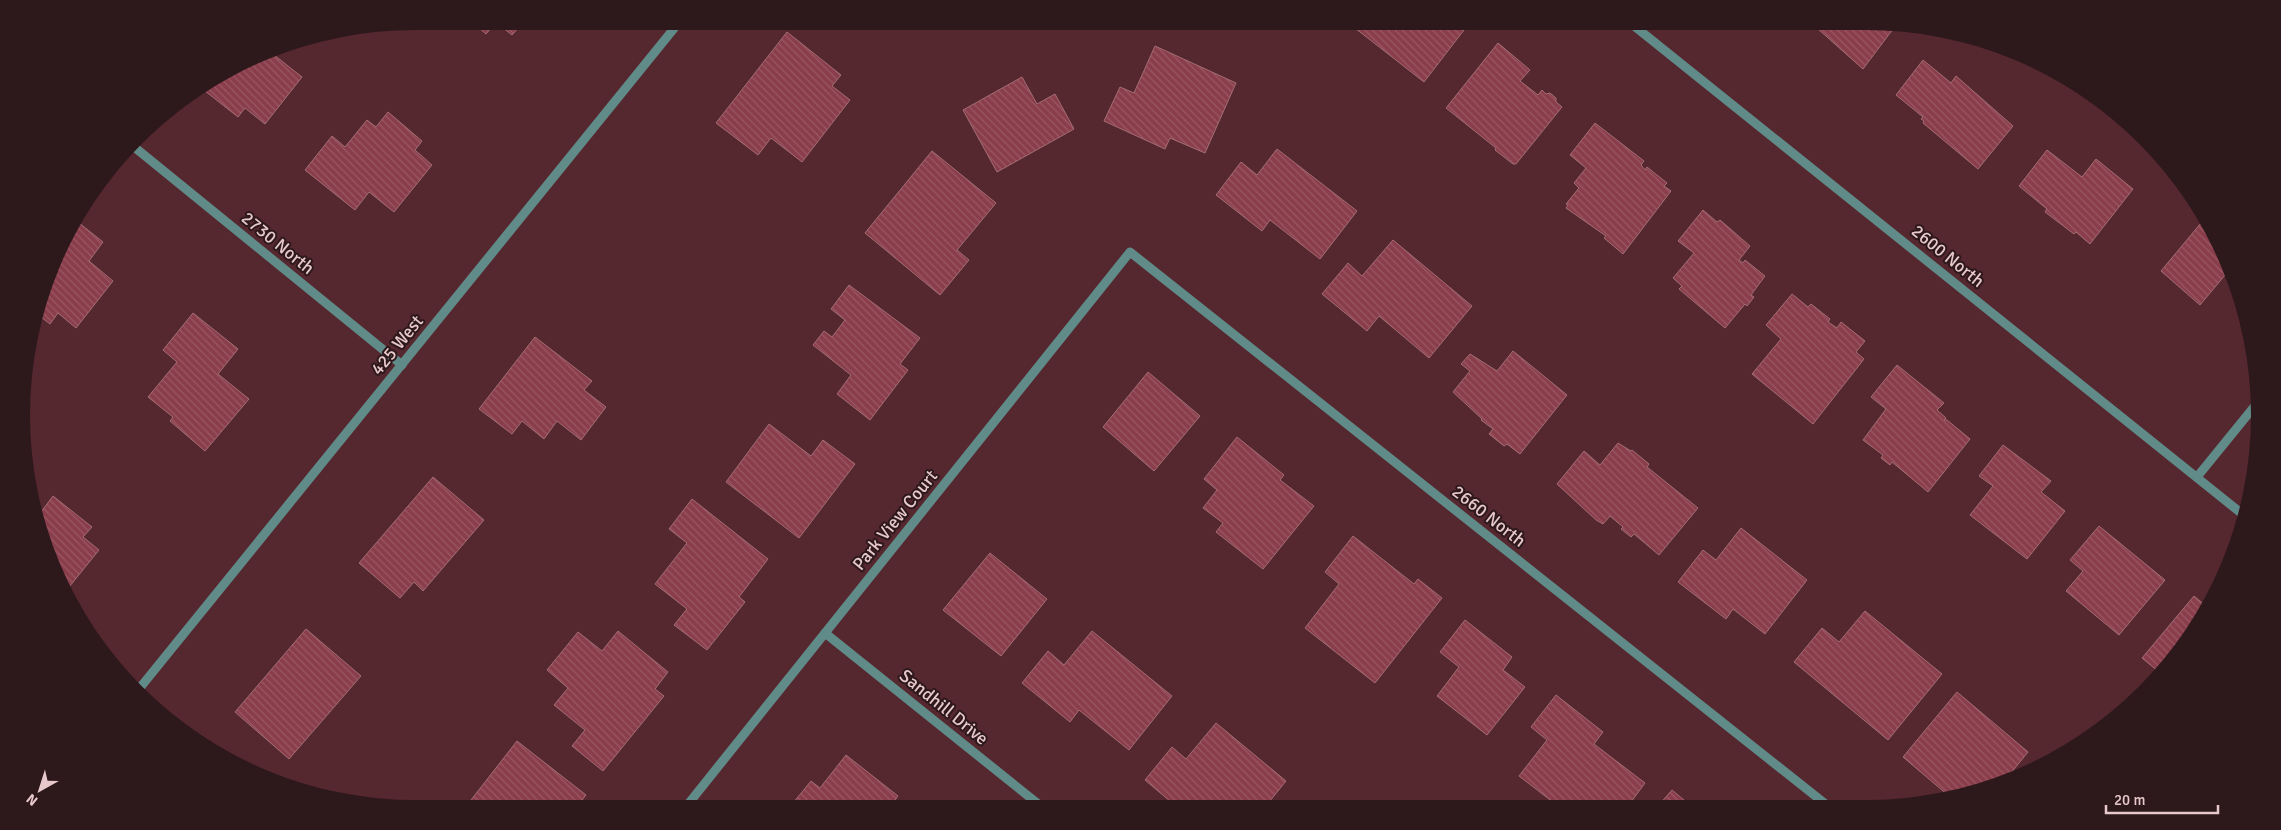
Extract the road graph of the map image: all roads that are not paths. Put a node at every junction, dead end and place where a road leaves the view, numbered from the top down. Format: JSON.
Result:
{"nodes":[{"id":1,"x":673,"y":30,"type":"edge"},
{"id":2,"x":1639,"y":30,"type":"edge"},
{"id":3,"x":137,"y":149,"type":"edge"},
{"id":4,"x":1130,"y":252,"type":"joint"},
{"id":5,"x":402,"y":365,"type":"junction"},
{"id":6,"x":2251,"y":411,"type":"edge"},
{"id":7,"x":2197,"y":477,"type":"junction"},
{"id":8,"x":2239,"y":510,"type":"edge"},
{"id":9,"x":825,"y":633,"type":"junction"},
{"id":10,"x":142,"y":686,"type":"edge"},
{"id":11,"x":691,"y":800,"type":"edge"},
{"id":12,"x":1033,"y":800,"type":"edge"},
{"id":13,"x":1820,"y":800,"type":"edge"}],
"edges":[{"from":1,"to":5,"type":"street","name":"425 West"},
{"from":2,"to":7,"type":"street","name":"2600 North"},
{"from":3,"to":5,"type":"street","name":"2730 North"},
{"from":4,"to":9,"type":"street","name":"Park View Court"},
{"from":4,"to":13,"type":"street","name":"2660 North"},
{"from":5,"to":10,"type":"street","name":"425 West"},
{"from":6,"to":7,"type":"street"},
{"from":7,"to":8,"type":"street","name":"2600 North"},
{"from":9,"to":11,"type":"street","name":"Park View Court"},
{"from":9,"to":12,"type":"street","name":"Sandhill Drive"}]}
